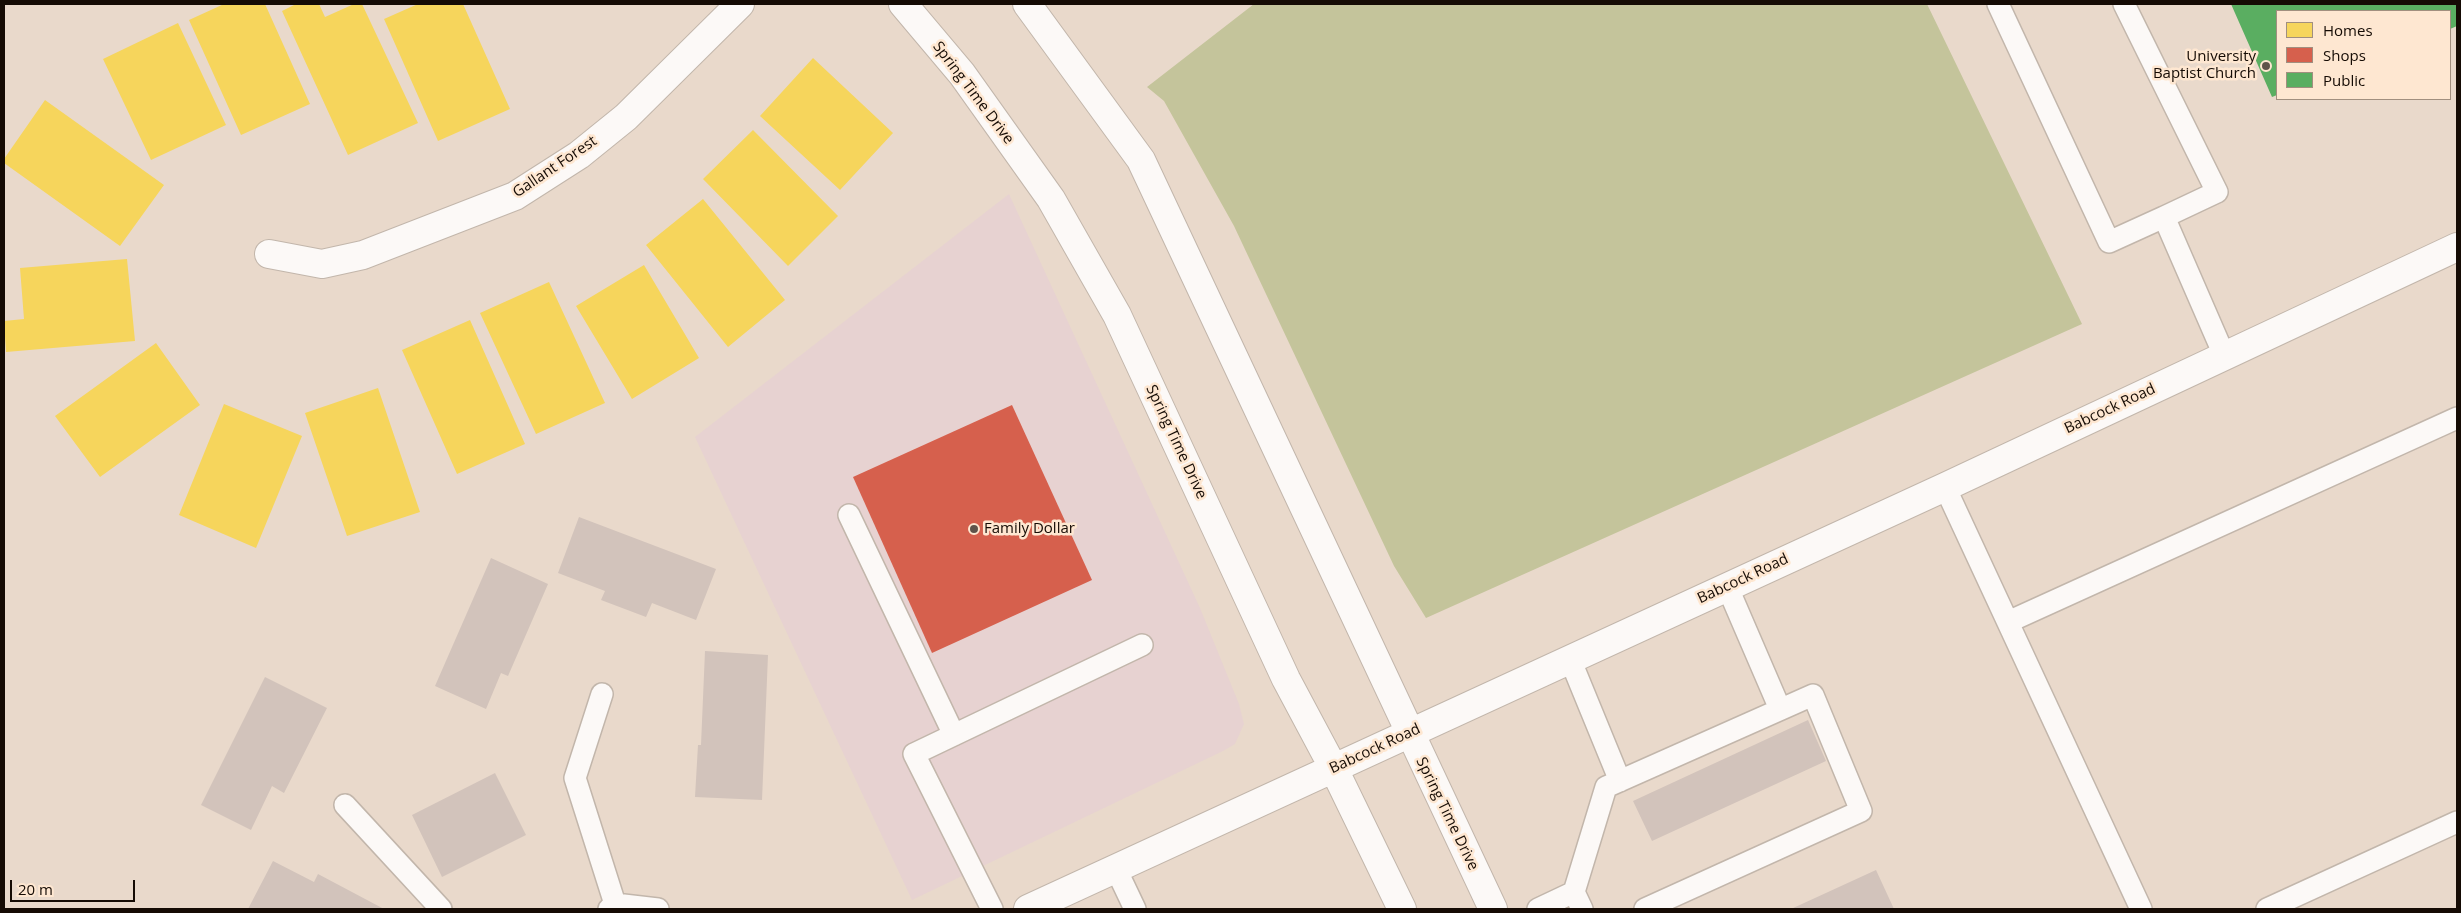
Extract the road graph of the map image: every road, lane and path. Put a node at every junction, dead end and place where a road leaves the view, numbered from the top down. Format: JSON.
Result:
{"nodes":[{"id":1,"x":740,"y":4,"type":"edge"},
{"id":2,"x":903,"y":4,"type":"edge"},
{"id":3,"x":1027,"y":4,"type":"edge"},
{"id":4,"x":1998,"y":4,"type":"edge"},
{"id":5,"x":2124,"y":4,"type":"edge"},
{"id":6,"x":2164,"y":217,"type":"junction"},
{"id":7,"x":2457,"y":247,"type":"edge"},
{"id":8,"x":269,"y":254,"type":"dead end"},
{"id":9,"x":2224,"y":355,"type":"junction"},
{"id":10,"x":2457,"y":418,"type":"edge"},
{"id":11,"x":1946,"y":486,"type":"junction"},
{"id":12,"x":849,"y":515,"type":"dead end"},
{"id":13,"x":1728,"y":586,"type":"junction"},
{"id":14,"x":2008,"y":622,"type":"junction"},
{"id":15,"x":1142,"y":645,"type":"dead end"},
{"id":16,"x":1570,"y":659,"type":"junction"},
{"id":17,"x":602,"y":694,"type":"dead end"},
{"id":18,"x":1780,"y":709,"type":"junction"},
{"id":19,"x":1409,"y":734,"type":"junction"},
{"id":20,"x":954,"y":735,"type":"junction"},
{"id":21,"x":1334,"y":769,"type":"junction"},
{"id":22,"x":1620,"y":781,"type":"junction"},
{"id":23,"x":345,"y":805,"type":"dead end"},
{"id":24,"x":2457,"y":822,"type":"edge"},
{"id":25,"x":1116,"y":869,"type":"junction"},
{"id":26,"x":1578,"y":901,"type":"edge"},
{"id":27,"x":612,"y":906,"type":"edge"},
{"id":28,"x":442,"y":909,"type":"edge"},
{"id":29,"x":658,"y":909,"type":"edge"},
{"id":30,"x":992,"y":909,"type":"edge"},
{"id":31,"x":1028,"y":909,"type":"edge"},
{"id":32,"x":1134,"y":909,"type":"edge"},
{"id":33,"x":1402,"y":909,"type":"edge"},
{"id":34,"x":1493,"y":909,"type":"edge"},
{"id":35,"x":1538,"y":909,"type":"edge"},
{"id":36,"x":1645,"y":909,"type":"edge"},
{"id":37,"x":2141,"y":909,"type":"edge"},
{"id":38,"x":2267,"y":909,"type":"edge"}],
"edges":[{"from":1,"to":8,"type":"street","name":"Gallant Forest"},
{"from":2,"to":21,"type":"street","name":"Spring Time Drive"},
{"from":3,"to":19,"type":"street","name":"Spring Time Drive"},
{"from":4,"to":6,"type":"lane"},
{"from":5,"to":6,"type":"lane"},
{"from":6,"to":9,"type":"lane"},
{"from":7,"to":9,"type":"street","name":"Babcock Road"},
{"from":9,"to":11,"type":"street","name":"Babcock Road"},
{"from":10,"to":14,"type":"lane"},
{"from":11,"to":13,"type":"street","name":"Babcock Road"},
{"from":11,"to":14,"type":"lane"},
{"from":12,"to":20,"type":"lane"},
{"from":13,"to":16,"type":"street","name":"Babcock Road"},
{"from":13,"to":18,"type":"lane"},
{"from":14,"to":37,"type":"lane"},
{"from":15,"to":20,"type":"lane"},
{"from":16,"to":19,"type":"street","name":"Babcock Road"},
{"from":16,"to":22,"type":"lane"},
{"from":17,"to":27,"type":"lane"},
{"from":18,"to":22,"type":"lane"},
{"from":18,"to":36,"type":"lane"},
{"from":19,"to":21,"type":"street","name":"Babcock Road"},
{"from":19,"to":34,"type":"street","name":"Spring Time Drive"},
{"from":20,"to":30,"type":"lane"},
{"from":21,"to":25,"type":"street","name":"Babcock Road"},
{"from":21,"to":33,"type":"street","name":"Spring Time Drive"},
{"from":22,"to":26,"type":"lane"},
{"from":23,"to":28,"type":"lane"},
{"from":24,"to":38,"type":"lane"},
{"from":25,"to":31,"type":"street","name":"Babcock Road"},
{"from":25,"to":32,"type":"lane"},
{"from":26,"to":35,"type":"lane"},
{"from":27,"to":29,"type":"lane"}]}
